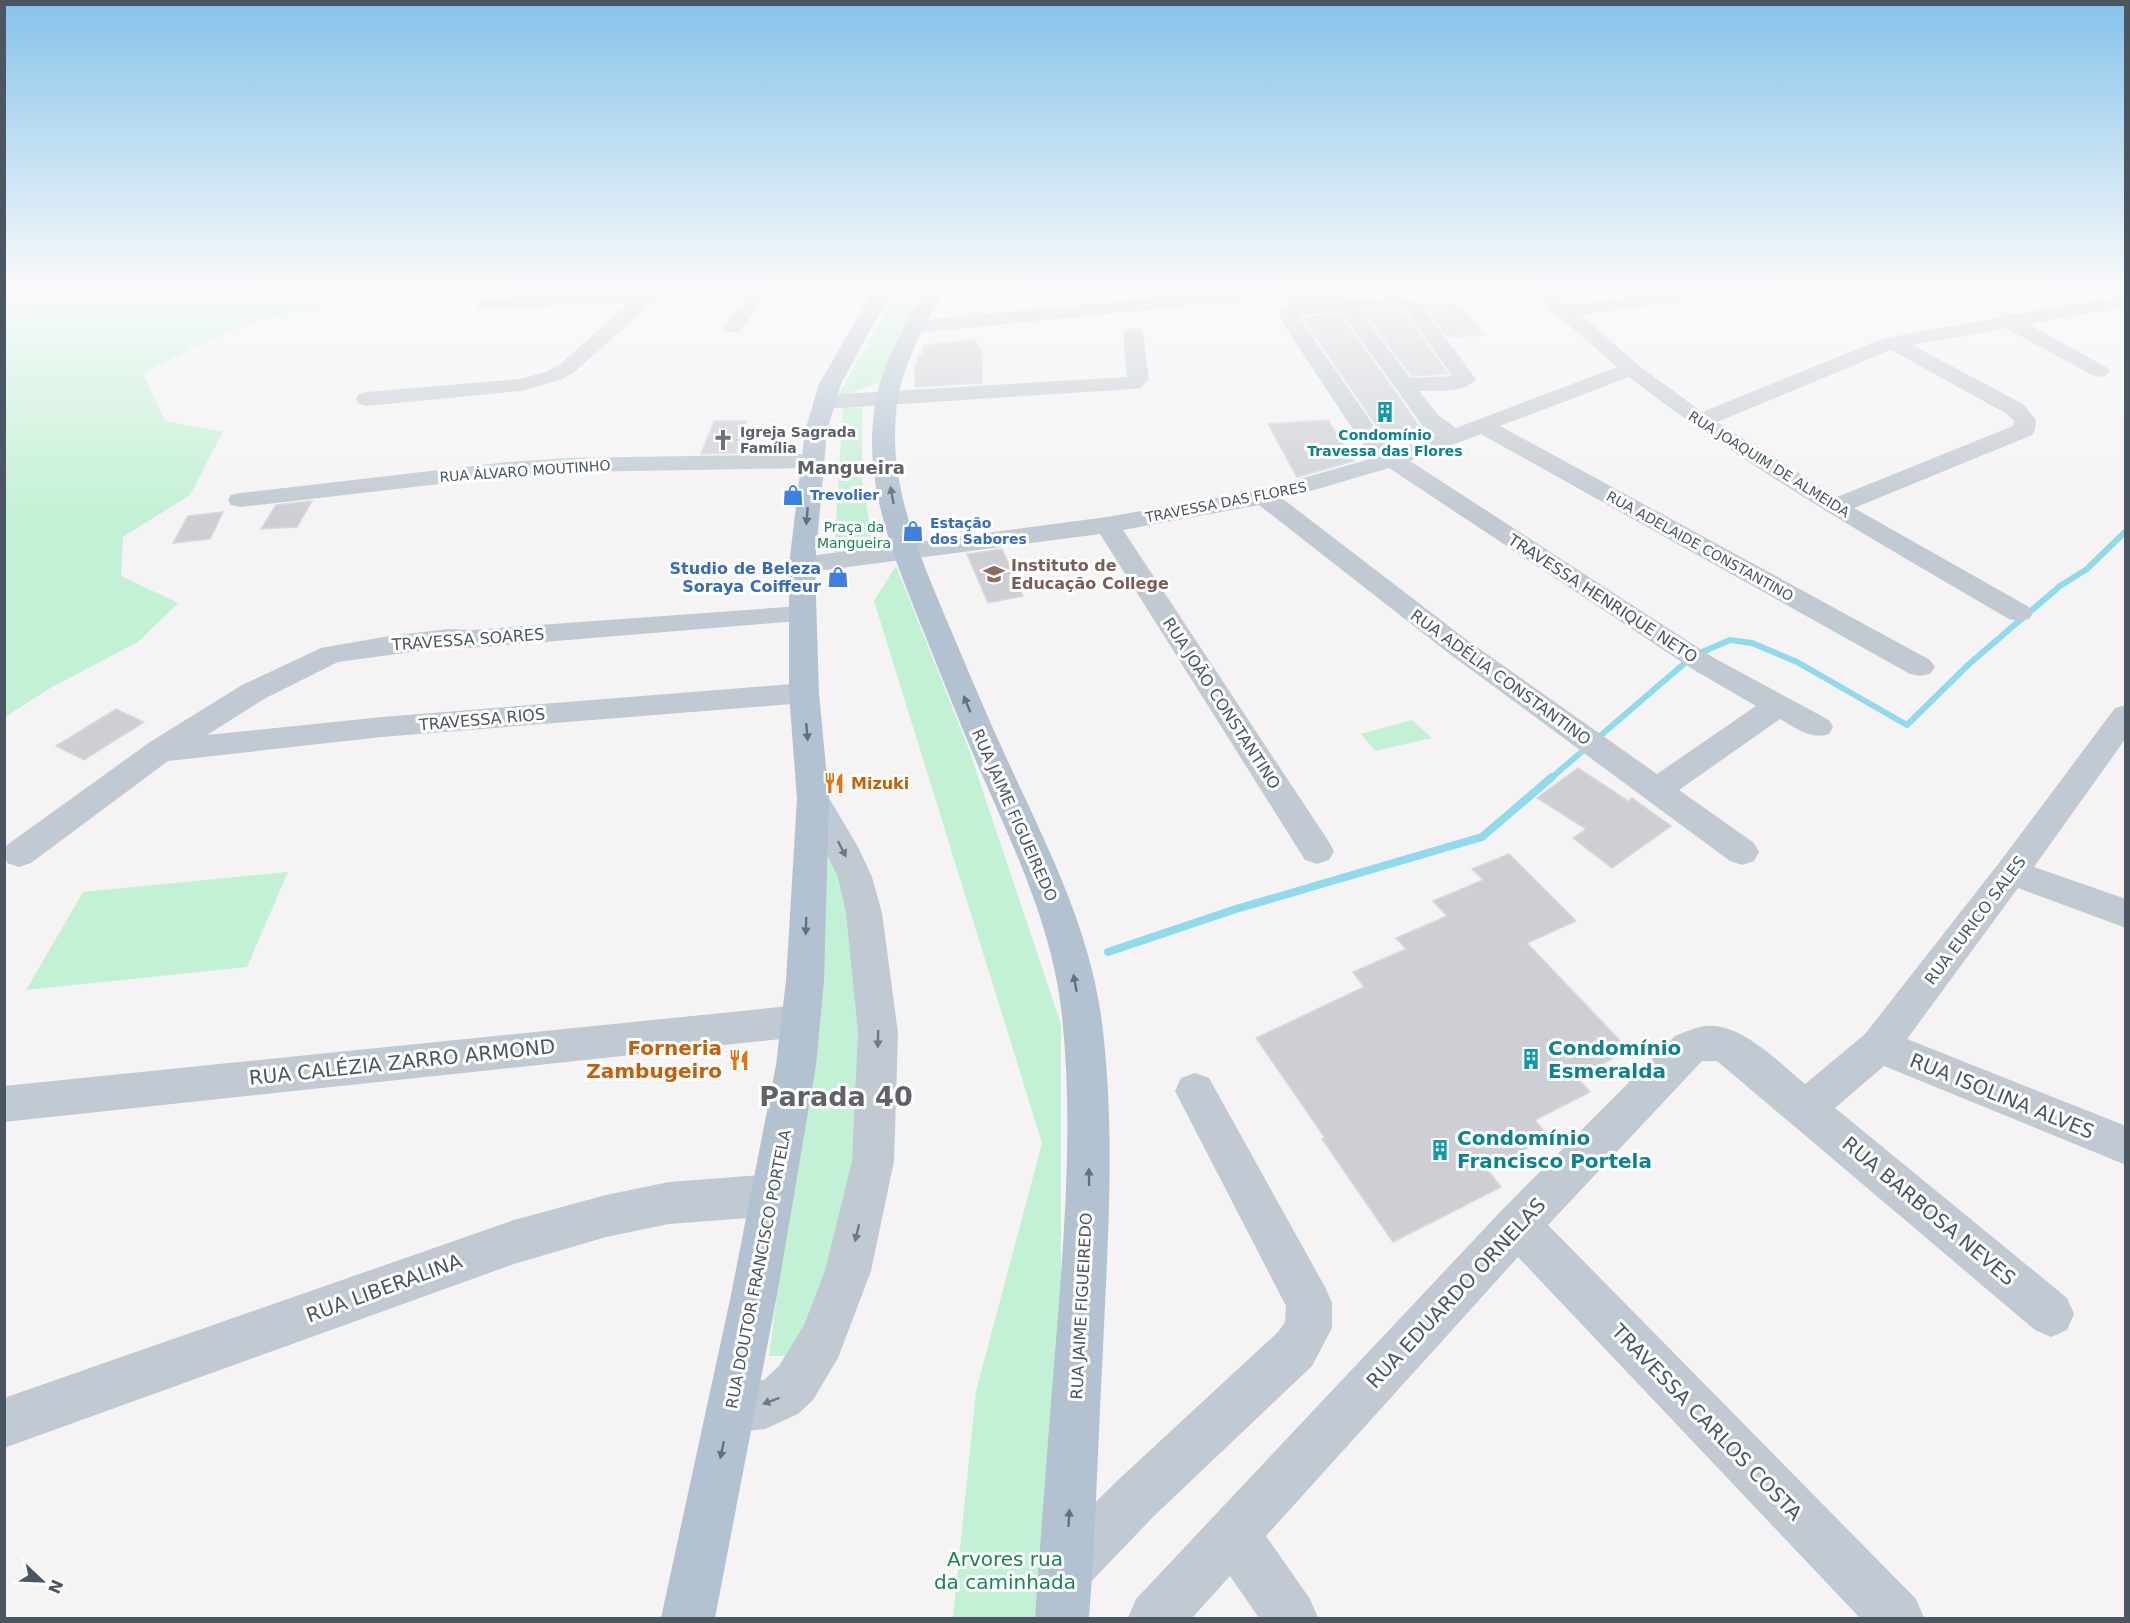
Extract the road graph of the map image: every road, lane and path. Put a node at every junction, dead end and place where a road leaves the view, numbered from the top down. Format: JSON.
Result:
{"nodes":[{"id":1,"x":574,"y":362,"type":"edge"},
{"id":2,"x":842,"y":362,"type":"edge"},
{"id":3,"x":901,"y":362,"type":"edge"},
{"id":4,"x":1136,"y":362,"type":"edge"},
{"id":5,"x":1321,"y":362,"type":"edge"},
{"id":6,"x":1387,"y":362,"type":"edge"},
{"id":7,"x":1452,"y":362,"type":"edge"},
{"id":8,"x":1623,"y":362,"type":"edge"},
{"id":9,"x":1844,"y":362,"type":"edge"},
{"id":10,"x":1928,"y":362,"type":"edge"},
{"id":11,"x":2082,"y":362,"type":"edge"},
{"id":12,"x":1631,"y":369,"type":"junction"},
{"id":13,"x":2099,"y":371,"type":"dead end"},
{"id":14,"x":1404,"y":385,"type":"junction"},
{"id":15,"x":367,"y":399,"type":"dead end"},
{"id":16,"x":887,"y":399,"type":"junction"},
{"id":17,"x":824,"y":402,"type":"junction"},
{"id":18,"x":1700,"y":421,"type":"junction"},
{"id":19,"x":1481,"y":425,"type":"junction"},
{"id":20,"x":1452,"y":436,"type":"junction"},
{"id":21,"x":1383,"y":452,"type":"junction"},
{"id":22,"x":812,"y":461,"type":"junction"},
{"id":23,"x":1264,"y":497,"type":"junction"},
{"id":24,"x":240,"y":500,"type":"dead end"},
{"id":25,"x":1835,"y":507,"type":"junction"},
{"id":26,"x":1107,"y":525,"type":"junction"},
{"id":27,"x":905,"y":552,"type":"junction"},
{"id":28,"x":802,"y":565,"type":"junction"},
{"id":29,"x":2019,"y":613,"type":"dead end"},
{"id":30,"x":801,"y":614,"type":"junction"},
{"id":31,"x":1920,"y":667,"type":"dead end"},
{"id":32,"x":804,"y":693,"type":"junction"},
{"id":33,"x":1777,"y":706,"type":"junction"},
{"id":34,"x":1818,"y":727,"type":"dead end"},
{"id":35,"x":2120,"y":733,"type":"edge"},
{"id":36,"x":160,"y":750,"type":"junction"},
{"id":37,"x":1658,"y":790,"type":"junction"},
{"id":38,"x":813,"y":799,"type":"junction"},
{"id":39,"x":1317,"y":851,"type":"dead end"},
{"id":40,"x":1742,"y":852,"type":"dead end"},
{"id":41,"x":19,"y":854,"type":"dead end"},
{"id":42,"x":2011,"y":872,"type":"junction"},
{"id":43,"x":2126,"y":914,"type":"edge"},
{"id":44,"x":800,"y":1021,"type":"junction"},
{"id":45,"x":1880,"y":1046,"type":"junction"},
{"id":46,"x":1195,"y":1091,"type":"dead end"},
{"id":47,"x":4,"y":1104,"type":"edge"},
{"id":48,"x":1806,"y":1108,"type":"junction"},
{"id":49,"x":2126,"y":1146,"type":"edge"},
{"id":50,"x":773,"y":1195,"type":"junction"},
{"id":51,"x":1518,"y":1225,"type":"junction"},
{"id":52,"x":2051,"y":1314,"type":"dead end"},
{"id":53,"x":731,"y":1408,"type":"junction"},
{"id":54,"x":4,"y":1423,"type":"edge"},
{"id":55,"x":1233,"y":1534,"type":"junction"},
{"id":56,"x":1064,"y":1594,"type":"edge"},
{"id":57,"x":688,"y":1618,"type":"edge"},
{"id":58,"x":1155,"y":1618,"type":"edge"},
{"id":59,"x":1291,"y":1618,"type":"edge"},
{"id":60,"x":1897,"y":1618,"type":"edge"}],
"edges":[{"from":1,"to":15,"type":"street"},
{"from":2,"to":17,"type":"main road","name":"RUA DOUTOR FRANCISCO PORTELA"},
{"from":3,"to":16,"type":"main road","name":"RUA JAIME FIGUEIREDO"},
{"from":4,"to":16,"type":"street"},
{"from":5,"to":21,"type":"street"},
{"from":6,"to":14,"type":"street"},
{"from":7,"to":14,"type":"street"},
{"from":8,"to":12,"type":"street","name":"RUA JOAQUIM DE ALMEIDA"},
{"from":9,"to":18,"type":"street"},
{"from":10,"to":25,"type":"street"},
{"from":11,"to":13,"type":"street"},
{"from":12,"to":18,"type":"street","name":"RUA JOAQUIM DE ALMEIDA"},
{"from":12,"to":19,"type":"street","name":"TRAVESSA DAS FLORES"},
{"from":14,"to":20,"type":"street"},
{"from":16,"to":17,"type":"street"},
{"from":27,"to":16,"type":"main road","name":"RUA JAIME FIGUEIREDO","one_way":true},
{"from":17,"to":22,"type":"main road","name":"RUA DOUTOR FRANCISCO PORTELA"},
{"from":18,"to":25,"type":"street","name":"RUA JOAQUIM DE ALMEIDA"},
{"from":19,"to":20,"type":"street","name":"TRAVESSA DAS FLORES"},
{"from":19,"to":31,"type":"street","name":"RUA ADELAIDE CONSTANTINO"},
{"from":20,"to":21,"type":"street","name":"TRAVESSA DAS FLORES"},
{"from":21,"to":23,"type":"street","name":"TRAVESSA DAS FLORES"},
{"from":21,"to":33,"type":"street","name":"TRAVESSA HENRIQUE NETO"},
{"from":22,"to":24,"type":"street","name":"RUA ÁLVARO MOUTINHO"},
{"from":22,"to":28,"type":"main road","name":"RUA DOUTOR FRANCISCO PORTELA","one_way":true},
{"from":23,"to":26,"type":"street","name":"TRAVESSA DAS FLORES"},
{"from":23,"to":37,"type":"street","name":"RUA ADÉLIA CONSTANTINO"},
{"from":25,"to":29,"type":"street","name":"RUA JOAQUIM DE ALMEIDA"},
{"from":26,"to":27,"type":"street","name":"TRAVESSA DAS FLORES"},
{"from":26,"to":39,"type":"street","name":"RUA JOÃO CONSTANTINO"},
{"from":27,"to":28,"type":"street","name":"TRAVESSA DAS FLORES"},
{"from":56,"to":27,"type":"main road","name":"RUA JAIME FIGUEIREDO","one_way":true},
{"from":28,"to":30,"type":"main road","name":"RUA DOUTOR FRANCISCO PORTELA"},
{"from":30,"to":32,"type":"main road","name":"RUA DOUTOR FRANCISCO PORTELA"},
{"from":30,"to":36,"type":"street","name":"TRAVESSA SOARES"},
{"from":32,"to":36,"type":"street","name":"TRAVESSA RIOS"},
{"from":32,"to":38,"type":"main road","name":"RUA DOUTOR FRANCISCO PORTELA","one_way":true},
{"from":33,"to":34,"type":"street","name":"TRAVESSA HENRIQUE NETO"},
{"from":33,"to":37,"type":"street"},
{"from":35,"to":42,"type":"street","name":"RUA EURICO SALES"},
{"from":36,"to":41,"type":"street","name":"TRAVESSA SOARES"},
{"from":37,"to":40,"type":"street","name":"RUA ADÉLIA CONSTANTINO"},
{"from":38,"to":44,"type":"main road","name":"RUA DOUTOR FRANCISCO PORTELA","one_way":true},
{"from":38,"to":53,"type":"street","one_way":true},
{"from":42,"to":43,"type":"street"},
{"from":42,"to":45,"type":"street","name":"RUA EURICO SALES"},
{"from":44,"to":47,"type":"street","name":"RUA CALÉZIA ZARRO ARMOND"},
{"from":44,"to":50,"type":"main road","name":"RUA DOUTOR FRANCISCO PORTELA"},
{"from":45,"to":48,"type":"street","name":"RUA EURICO SALES"},
{"from":45,"to":49,"type":"street","name":"RUA ISOLINA ALVES"},
{"from":46,"to":56,"type":"street"},
{"from":48,"to":51,"type":"street","name":"RUA EDUARDO ORNELAS"},
{"from":48,"to":52,"type":"street","name":"RUA BARBOSA NEVES"},
{"from":50,"to":53,"type":"main road","name":"RUA DOUTOR FRANCISCO PORTELA"},
{"from":50,"to":54,"type":"street","name":"RUA LIBERALINA"},
{"from":51,"to":55,"type":"street","name":"RUA EDUARDO ORNELAS"},
{"from":51,"to":60,"type":"street","name":"TRAVESSA CARLOS COSTA"},
{"from":53,"to":57,"type":"main road","name":"RUA DOUTOR FRANCISCO PORTELA","one_way":true},
{"from":55,"to":58,"type":"street","name":"RUA EDUARDO ORNELAS"},
{"from":55,"to":59,"type":"street"}]}
